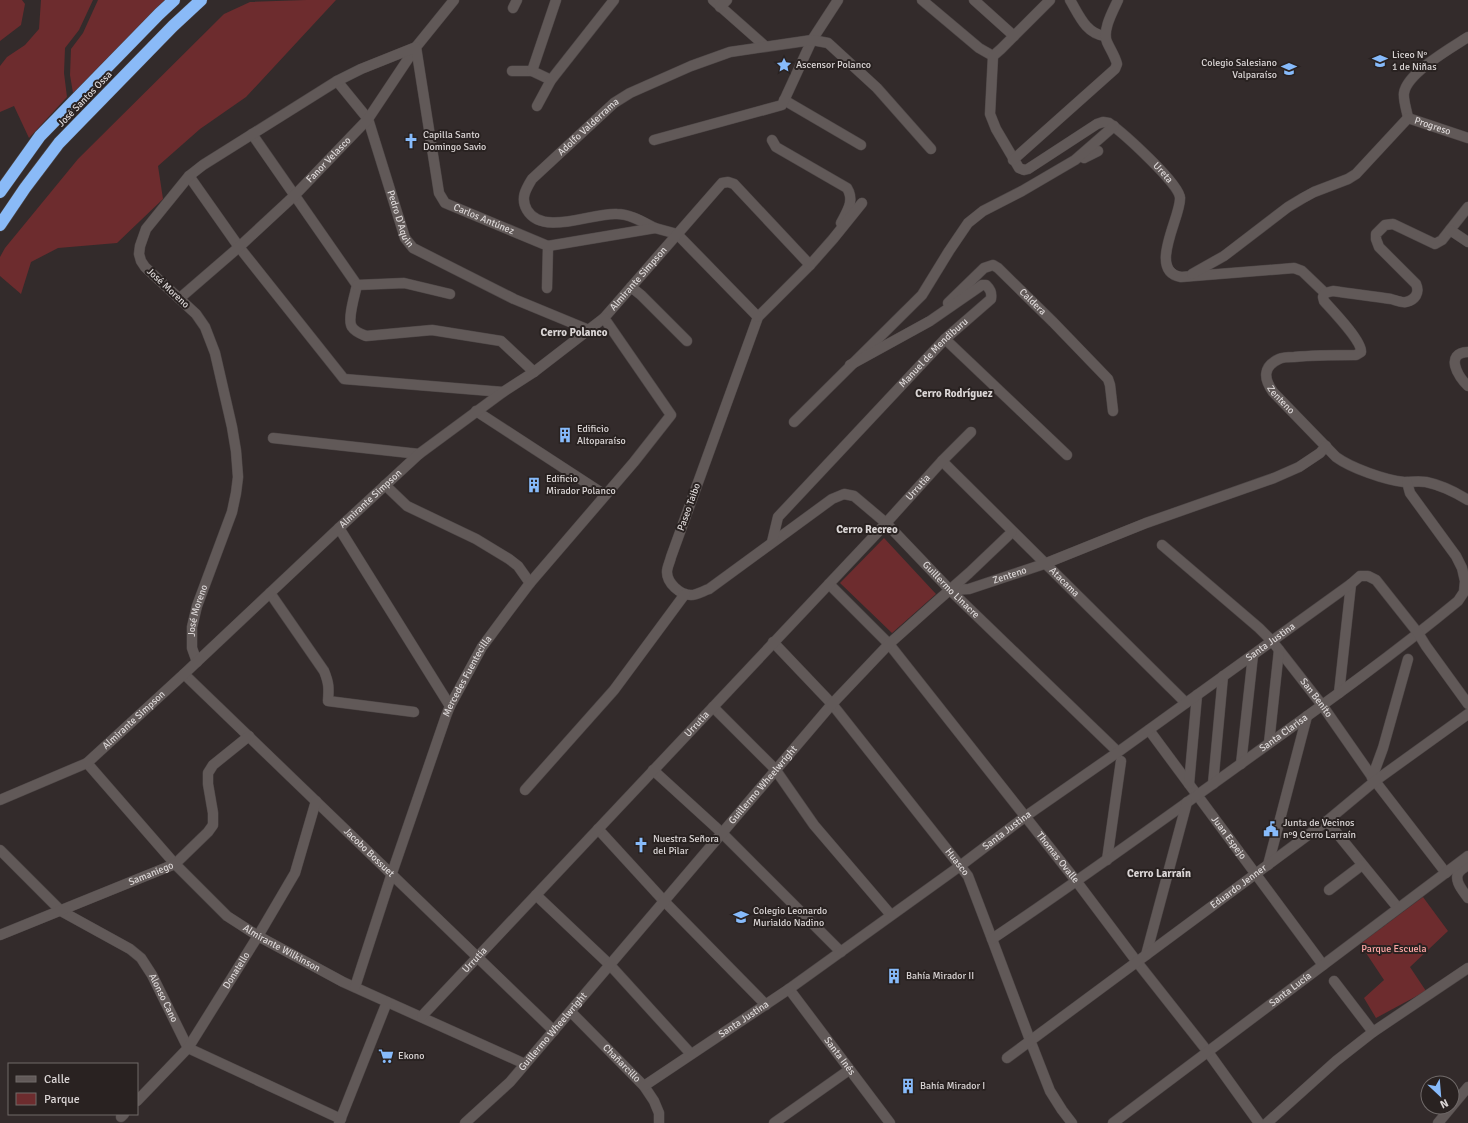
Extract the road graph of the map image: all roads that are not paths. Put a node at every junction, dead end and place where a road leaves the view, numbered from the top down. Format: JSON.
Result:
{"nodes":[{"id":1,"x":174,"y":0,"type":"edge"},
{"id":2,"x":201,"y":0,"type":"edge"},
{"id":3,"x":454,"y":0,"type":"edge"},
{"id":4,"x":556,"y":0,"type":"edge"},
{"id":5,"x":614,"y":0,"type":"edge"},
{"id":6,"x":838,"y":0,"type":"edge"},
{"id":7,"x":922,"y":0,"type":"edge"},
{"id":8,"x":974,"y":0,"type":"edge"},
{"id":9,"x":1050,"y":0,"type":"edge"},
{"id":10,"x":1070,"y":0,"type":"edge"},
{"id":11,"x":1118,"y":0,"type":"edge"},
{"id":12,"x":720,"y":2,"type":"edge"},
{"id":13,"x":1014,"y":36,"type":"junction"},
{"id":14,"x":1105,"y":36,"type":"junction"},
{"id":15,"x":1468,"y":36,"type":"edge"},
{"id":16,"x":812,"y":40,"type":"junction"},
{"id":17,"x":765,"y":46,"type":"junction"},
{"id":18,"x":416,"y":47,"type":"junction"},
{"id":19,"x":992,"y":56,"type":"junction"},
{"id":20,"x":512,"y":71,"type":"dead end"},
{"id":21,"x":532,"y":72,"type":"junction"},
{"id":22,"x":993,"y":77,"type":"junction"},
{"id":23,"x":551,"y":80,"type":"junction"},
{"id":24,"x":337,"y":81,"type":"junction"},
{"id":25,"x":985,"y":91,"type":"dead end"},
{"id":26,"x":783,"y":103,"type":"junction"},
{"id":27,"x":537,"y":106,"type":"dead end"},
{"id":28,"x":1408,"y":118,"type":"junction"},
{"id":29,"x":368,"y":119,"type":"junction"},
{"id":30,"x":1114,"y":126,"type":"junction"},
{"id":31,"x":252,"y":134,"type":"junction"},
{"id":32,"x":1468,"y":138,"type":"edge"},
{"id":33,"x":654,"y":140,"type":"dead end"},
{"id":34,"x":772,"y":140,"type":"dead end"},
{"id":35,"x":861,"y":145,"type":"dead end"},
{"id":36,"x":930,"y":149,"type":"dead end"},
{"id":37,"x":1098,"y":151,"type":"dead end"},
{"id":38,"x":1013,"y":160,"type":"junction"},
{"id":39,"x":189,"y":176,"type":"junction"},
{"id":40,"x":1038,"y":183,"type":"junction"},
{"id":41,"x":0,"y":192,"type":"edge"},
{"id":42,"x":294,"y":196,"type":"junction"},
{"id":43,"x":862,"y":204,"type":"dead end"},
{"id":44,"x":1468,"y":207,"type":"edge"},
{"id":45,"x":0,"y":226,"type":"edge"},
{"id":46,"x":655,"y":228,"type":"junction"},
{"id":47,"x":1450,"y":230,"type":"junction"},
{"id":48,"x":677,"y":234,"type":"junction"},
{"id":49,"x":833,"y":239,"type":"junction"},
{"id":50,"x":1468,"y":242,"type":"edge"},
{"id":51,"x":548,"y":246,"type":"junction"},
{"id":52,"x":239,"y":247,"type":"junction"},
{"id":53,"x":810,"y":265,"type":"junction"},
{"id":54,"x":1188,"y":276,"type":"junction"},
{"id":55,"x":357,"y":285,"type":"junction"},
{"id":56,"x":631,"y":287,"type":"junction"},
{"id":57,"x":547,"y":288,"type":"dead end"},
{"id":58,"x":1325,"y":293,"type":"junction"},
{"id":59,"x":450,"y":294,"type":"dead end"},
{"id":60,"x":180,"y":298,"type":"junction"},
{"id":61,"x":758,"y":317,"type":"junction"},
{"id":62,"x":604,"y":318,"type":"junction"},
{"id":63,"x":930,"y":321,"type":"junction"},
{"id":64,"x":589,"y":330,"type":"junction"},
{"id":65,"x":945,"y":339,"type":"junction"},
{"id":66,"x":687,"y":341,"type":"dead end"},
{"id":67,"x":1468,"y":352,"type":"edge"},
{"id":68,"x":850,"y":365,"type":"junction"},
{"id":69,"x":534,"y":372,"type":"junction"},
{"id":70,"x":1468,"y":386,"type":"edge"},
{"id":71,"x":502,"y":392,"type":"junction"},
{"id":72,"x":476,"y":411,"type":"junction"},
{"id":73,"x":1113,"y":411,"type":"dead end"},
{"id":74,"x":794,"y":422,"type":"dead end"},
{"id":75,"x":971,"y":432,"type":"dead end"},
{"id":76,"x":273,"y":438,"type":"dead end"},
{"id":77,"x":1326,"y":446,"type":"junction"},
{"id":78,"x":420,"y":454,"type":"junction"},
{"id":79,"x":1067,"y":455,"type":"dead end"},
{"id":80,"x":942,"y":461,"type":"junction"},
{"id":81,"x":1407,"y":482,"type":"junction"},
{"id":82,"x":385,"y":486,"type":"junction"},
{"id":83,"x":605,"y":495,"type":"junction"},
{"id":84,"x":1468,"y":500,"type":"edge"},
{"id":85,"x":886,"y":523,"type":"junction"},
{"id":86,"x":339,"y":528,"type":"junction"},
{"id":87,"x":1012,"y":532,"type":"junction"},
{"id":88,"x":772,"y":542,"type":"junction"},
{"id":89,"x":1162,"y":545,"type":"dead end"},
{"id":90,"x":1044,"y":564,"type":"junction"},
{"id":91,"x":530,"y":583,"type":"junction"},
{"id":92,"x":828,"y":584,"type":"junction"},
{"id":93,"x":1351,"y":584,"type":"junction"},
{"id":94,"x":950,"y":590,"type":"junction"},
{"id":95,"x":270,"y":593,"type":"junction"},
{"id":96,"x":685,"y":594,"type":"junction"},
{"id":97,"x":1418,"y":633,"type":"junction"},
{"id":98,"x":1272,"y":641,"type":"junction"},
{"id":99,"x":773,"y":642,"type":"junction"},
{"id":100,"x":889,"y":644,"type":"junction"},
{"id":101,"x":1279,"y":650,"type":"junction"},
{"id":102,"x":1253,"y":655,"type":"junction"},
{"id":103,"x":1408,"y":659,"type":"dead end"},
{"id":104,"x":197,"y":662,"type":"junction"},
{"id":105,"x":184,"y":674,"type":"junction"},
{"id":106,"x":1223,"y":676,"type":"junction"},
{"id":107,"x":1339,"y":693,"type":"junction"},
{"id":108,"x":1196,"y":695,"type":"junction"},
{"id":109,"x":1186,"y":703,"type":"junction"},
{"id":110,"x":832,"y":704,"type":"junction"},
{"id":111,"x":1468,"y":704,"type":"edge"},
{"id":112,"x":1322,"y":705,"type":"junction"},
{"id":113,"x":450,"y":706,"type":"junction"},
{"id":114,"x":713,"y":707,"type":"junction"},
{"id":115,"x":414,"y":712,"type":"dead end"},
{"id":116,"x":1468,"y":714,"type":"edge"},
{"id":117,"x":1307,"y":716,"type":"junction"},
{"id":118,"x":1149,"y":730,"type":"junction"},
{"id":119,"x":249,"y":736,"type":"junction"},
{"id":120,"x":1269,"y":743,"type":"junction"},
{"id":121,"x":1119,"y":757,"type":"junction"},
{"id":122,"x":87,"y":763,"type":"junction"},
{"id":123,"x":1241,"y":764,"type":"junction"},
{"id":124,"x":775,"y":769,"type":"junction"},
{"id":125,"x":653,"y":770,"type":"junction"},
{"id":126,"x":1373,"y":779,"type":"junction"},
{"id":127,"x":1189,"y":784,"type":"junction"},
{"id":128,"x":1214,"y":784,"type":"junction"},
{"id":129,"x":525,"y":790,"type":"dead end"},
{"id":130,"x":1197,"y":795,"type":"junction"},
{"id":131,"x":0,"y":800,"type":"edge"},
{"id":132,"x":316,"y":801,"type":"junction"},
{"id":133,"x":1187,"y":802,"type":"junction"},
{"id":134,"x":1026,"y":816,"type":"junction"},
{"id":135,"x":1327,"y":822,"type":"junction"},
{"id":136,"x":598,"y":829,"type":"junction"},
{"id":137,"x":722,"y":833,"type":"junction"},
{"id":138,"x":0,"y":850,"type":"edge"},
{"id":139,"x":1468,"y":856,"type":"edge"},
{"id":140,"x":1107,"y":860,"type":"junction"},
{"id":141,"x":175,"y":864,"type":"junction"},
{"id":142,"x":1268,"y":865,"type":"junction"},
{"id":143,"x":1362,"y":865,"type":"junction"},
{"id":144,"x":1468,"y":865,"type":"edge"},
{"id":145,"x":960,"y":866,"type":"junction"},
{"id":146,"x":392,"y":873,"type":"junction"},
{"id":147,"x":1446,"y":873,"type":"junction"},
{"id":148,"x":1255,"y":874,"type":"junction"},
{"id":149,"x":1077,"y":882,"type":"junction"},
{"id":150,"x":1329,"y":890,"type":"dead end"},
{"id":151,"x":536,"y":895,"type":"junction"},
{"id":152,"x":1468,"y":898,"type":"edge"},
{"id":153,"x":664,"y":901,"type":"junction"},
{"id":154,"x":1398,"y":908,"type":"junction"},
{"id":155,"x":61,"y":911,"type":"junction"},
{"id":156,"x":891,"y":915,"type":"junction"},
{"id":157,"x":0,"y":936,"type":"edge"},
{"id":158,"x":258,"y":936,"type":"junction"},
{"id":159,"x":992,"y":938,"type":"junction"},
{"id":160,"x":840,"y":952,"type":"junction"},
{"id":161,"x":1146,"y":955,"type":"junction"},
{"id":162,"x":478,"y":957,"type":"junction"},
{"id":163,"x":1137,"y":962,"type":"junction"},
{"id":164,"x":610,"y":965,"type":"junction"},
{"id":165,"x":1323,"y":965,"type":"junction"},
{"id":166,"x":1468,"y":968,"type":"edge"},
{"id":167,"x":1334,"y":981,"type":"dead end"},
{"id":168,"x":355,"y":987,"type":"junction"},
{"id":169,"x":790,"y":989,"type":"junction"},
{"id":170,"x":387,"y":1002,"type":"junction"},
{"id":171,"x":766,"y":1005,"type":"junction"},
{"id":172,"x":570,"y":1012,"type":"junction"},
{"id":173,"x":422,"y":1016,"type":"junction"},
{"id":174,"x":554,"y":1031,"type":"junction"},
{"id":175,"x":1373,"y":1032,"type":"junction"},
{"id":176,"x":1030,"y":1040,"type":"junction"},
{"id":177,"x":188,"y":1048,"type":"junction"},
{"id":178,"x":1208,"y":1052,"type":"junction"},
{"id":179,"x":691,"y":1054,"type":"junction"},
{"id":180,"x":1008,"y":1058,"type":"dead end"},
{"id":181,"x":525,"y":1064,"type":"junction"},
{"id":182,"x":850,"y":1070,"type":"junction"},
{"id":183,"x":644,"y":1086,"type":"junction"},
{"id":184,"x":1468,"y":1087,"type":"edge"},
{"id":185,"x":138,"y":1100,"type":"edge"},
{"id":186,"x":340,"y":1121,"type":"edge"},
{"id":187,"x":465,"y":1123,"type":"edge"},
{"id":188,"x":659,"y":1123,"type":"edge"},
{"id":189,"x":774,"y":1123,"type":"edge"},
{"id":190,"x":890,"y":1123,"type":"edge"},
{"id":191,"x":1072,"y":1123,"type":"edge"},
{"id":192,"x":1113,"y":1123,"type":"edge"},
{"id":193,"x":1259,"y":1123,"type":"edge"},
{"id":194,"x":1267,"y":1123,"type":"edge"},
{"id":195,"x":1438,"y":1123,"type":"edge"}],
"edges":[{"from":1,"to":41,"type":"highway","name":"José Santos Ossa"},
{"from":2,"to":45,"type":"highway","name":"José Santos Ossa"},
{"from":3,"to":18,"type":"street","name":"Fanor Velasco"},
{"from":4,"to":21,"type":"street"},
{"from":5,"to":23,"type":"street"},
{"from":6,"to":16,"type":"street"},
{"from":7,"to":19,"type":"street"},
{"from":8,"to":13,"type":"street"},
{"from":9,"to":13,"type":"street"},
{"from":10,"to":14,"type":"street"},
{"from":11,"to":14,"type":"street"},
{"from":12,"to":17,"type":"street"},
{"from":13,"to":19,"type":"street"},
{"from":14,"to":38,"type":"street"},
{"from":15,"to":28,"type":"street","name":"Progreso"},
{"from":16,"to":17,"type":"street","name":"Adolfo Valderrama"},
{"from":16,"to":26,"type":"street"},
{"from":16,"to":36,"type":"street"},
{"from":17,"to":46,"type":"street","name":"Adolfo Valderrama"},
{"from":18,"to":24,"type":"street","name":"José Moreno"},
{"from":18,"to":29,"type":"street","name":"Fanor Velasco"},
{"from":18,"to":51,"type":"street","name":"Carlos Antúnez"},
{"from":19,"to":22,"type":"street"},
{"from":20,"to":21,"type":"street"},
{"from":21,"to":23,"type":"street"},
{"from":22,"to":25,"type":"street"},
{"from":22,"to":38,"type":"street"},
{"from":23,"to":27,"type":"street"},
{"from":24,"to":29,"type":"street","name":"Pedro D'Aquin"},
{"from":24,"to":31,"type":"street","name":"José Moreno"},
{"from":26,"to":33,"type":"street"},
{"from":26,"to":35,"type":"street"},
{"from":28,"to":32,"type":"street","name":"Progreso"},
{"from":28,"to":54,"type":"street"},
{"from":29,"to":42,"type":"street","name":"Fanor Velasco"},
{"from":29,"to":64,"type":"street","name":"Pedro D'Aquin"},
{"from":30,"to":38,"type":"street"},
{"from":30,"to":40,"type":"street","name":"Manuel de Mendiburu"},
{"from":30,"to":54,"type":"street","name":"Ureta"},
{"from":31,"to":39,"type":"street","name":"José Moreno"},
{"from":31,"to":42,"type":"street"},
{"from":34,"to":49,"type":"street"},
{"from":37,"to":40,"type":"street","name":"Manuel de Mendiburu"},
{"from":39,"to":52,"type":"street"},
{"from":39,"to":60,"type":"street","name":"José Moreno"},
{"from":40,"to":68,"type":"street","name":"Manuel de Mendiburu"},
{"from":42,"to":52,"type":"street","name":"Fanor Velasco"},
{"from":42,"to":55,"type":"street"},
{"from":43,"to":49,"type":"street"},
{"from":44,"to":47,"type":"street"},
{"from":46,"to":48,"type":"street"},
{"from":46,"to":51,"type":"street"},
{"from":47,"to":50,"type":"street"},
{"from":47,"to":58,"type":"street"},
{"from":48,"to":53,"type":"street","name":"Almirante Simpson"},
{"from":48,"to":56,"type":"street","name":"Almirante Simpson"},
{"from":48,"to":61,"type":"street"},
{"from":49,"to":53,"type":"street"},
{"from":51,"to":57,"type":"street"},
{"from":52,"to":60,"type":"street","name":"Fanor Velasco"},
{"from":52,"to":71,"type":"street"},
{"from":53,"to":61,"type":"street"},
{"from":54,"to":58,"type":"street","name":"Ureta"},
{"from":55,"to":59,"type":"street"},
{"from":55,"to":69,"type":"street"},
{"from":56,"to":62,"type":"street","name":"Almirante Simpson"},
{"from":56,"to":66,"type":"street"},
{"from":58,"to":77,"type":"street","name":"Zenteno"},
{"from":60,"to":104,"type":"street","name":"José Moreno"},
{"from":61,"to":96,"type":"street","name":"Paseo Taibo"},
{"from":62,"to":64,"type":"street","name":"Almirante Simpson"},
{"from":62,"to":83,"type":"street","name":"Mercedes Fuentecilla"},
{"from":63,"to":65,"type":"street","name":"Manuel de Mendiburu"},
{"from":63,"to":68,"type":"street","name":"Manuel de Mendiburu"},
{"from":63,"to":73,"type":"street","name":"Caldera"},
{"from":64,"to":69,"type":"street","name":"Almirante Simpson"},
{"from":65,"to":79,"type":"street"},
{"from":65,"to":88,"type":"street","name":"Manuel de Mendiburu"},
{"from":67,"to":70,"type":"street"},
{"from":68,"to":74,"type":"street","name":"Manuel de Mendiburu"},
{"from":69,"to":71,"type":"street","name":"Almirante Simpson"},
{"from":71,"to":72,"type":"street","name":"Almirante Simpson"},
{"from":72,"to":78,"type":"street","name":"Almirante Simpson"},
{"from":72,"to":83,"type":"street"},
{"from":75,"to":80,"type":"street","name":"Urrutia"},
{"from":76,"to":78,"type":"street"},
{"from":77,"to":81,"type":"street"},
{"from":77,"to":90,"type":"street","name":"Zenteno"},
{"from":78,"to":82,"type":"street","name":"Almirante Simpson"},
{"from":80,"to":85,"type":"street","name":"Urrutia"},
{"from":80,"to":87,"type":"street","name":"Atacama"},
{"from":81,"to":84,"type":"street"},
{"from":81,"to":97,"type":"street","name":"Santa Clarisa"},
{"from":82,"to":86,"type":"street","name":"Almirante Simpson"},
{"from":82,"to":91,"type":"street"},
{"from":83,"to":91,"type":"street","name":"Mercedes Fuentecilla"},
{"from":85,"to":88,"type":"street","name":"Guillermo Linacre"},
{"from":85,"to":92,"type":"street","name":"Urrutia"},
{"from":85,"to":94,"type":"street","name":"Guillermo Linacre"},
{"from":86,"to":95,"type":"street","name":"Almirante Simpson"},
{"from":86,"to":113,"type":"street"},
{"from":87,"to":90,"type":"street","name":"Atacama"},
{"from":87,"to":94,"type":"street","name":"Guillermo Wheelwright"},
{"from":88,"to":96,"type":"street"},
{"from":89,"to":98,"type":"street","name":"San Benito"},
{"from":90,"to":94,"type":"street","name":"Zenteno"},
{"from":90,"to":109,"type":"street","name":"Atacama"},
{"from":91,"to":113,"type":"street","name":"Mercedes Fuentecilla"},
{"from":92,"to":99,"type":"street","name":"Urrutia"},
{"from":92,"to":100,"type":"street","name":"Thomas Ovalle"},
{"from":93,"to":97,"type":"street","name":"Santa Justina"},
{"from":93,"to":98,"type":"street","name":"Santa Justina"},
{"from":93,"to":107,"type":"street"},
{"from":94,"to":100,"type":"street","name":"Guillermo Wheelwright"},
{"from":94,"to":121,"type":"street","name":"Guillermo Linacre"},
{"from":95,"to":104,"type":"street","name":"Almirante Simpson"},
{"from":95,"to":115,"type":"street"},
{"from":96,"to":129,"type":"street"},
{"from":97,"to":107,"type":"street","name":"Santa Clarisa"},
{"from":97,"to":111,"type":"street"},
{"from":98,"to":101,"type":"street","name":"San Benito"},
{"from":98,"to":102,"type":"street","name":"Santa Justina"},
{"from":99,"to":110,"type":"street","name":"Huasco"},
{"from":99,"to":114,"type":"street","name":"Urrutia"},
{"from":100,"to":110,"type":"street","name":"Guillermo Wheelwright"},
{"from":100,"to":134,"type":"street","name":"Thomas Ovalle"},
{"from":101,"to":112,"type":"street","name":"San Benito"},
{"from":101,"to":120,"type":"street"},
{"from":102,"to":106,"type":"street","name":"Santa Justina"},
{"from":102,"to":123,"type":"street"},
{"from":103,"to":126,"type":"street"},
{"from":104,"to":105,"type":"street","name":"Almirante Simpson"},
{"from":105,"to":119,"type":"street","name":"Jacobo Bossuet"},
{"from":105,"to":122,"type":"street","name":"Almirante Simpson"},
{"from":106,"to":108,"type":"street","name":"Santa Justina"},
{"from":106,"to":128,"type":"street"},
{"from":107,"to":112,"type":"street","name":"Santa Clarisa"},
{"from":108,"to":109,"type":"street","name":"Santa Justina"},
{"from":108,"to":127,"type":"street"},
{"from":109,"to":118,"type":"street","name":"Santa Justina"},
{"from":110,"to":124,"type":"street","name":"Guillermo Wheelwright"},
{"from":110,"to":145,"type":"street","name":"Huasco"},
{"from":112,"to":117,"type":"street","name":"Santa Clarisa"},
{"from":112,"to":126,"type":"street","name":"San Benito"},
{"from":113,"to":146,"type":"street","name":"Mercedes Fuentecilla"},
{"from":114,"to":124,"type":"street"},
{"from":114,"to":125,"type":"street","name":"Urrutia"},
{"from":116,"to":126,"type":"street","name":"Eduardo Jenner"},
{"from":117,"to":120,"type":"street","name":"Santa Clarisa"},
{"from":117,"to":142,"type":"street"},
{"from":118,"to":121,"type":"street","name":"Santa Justina"},
{"from":118,"to":127,"type":"street","name":"Juan Espejo"},
{"from":119,"to":132,"type":"street","name":"Jacobo Bossuet"},
{"from":119,"to":141,"type":"street","name":"Samaniego"},
{"from":120,"to":123,"type":"street","name":"Santa Clarisa"},
{"from":121,"to":134,"type":"street","name":"Santa Justina"},
{"from":121,"to":140,"type":"street"},
{"from":122,"to":131,"type":"street","name":"Almirante Simpson"},
{"from":122,"to":141,"type":"street","name":"Almirante Wilkinson"},
{"from":123,"to":128,"type":"street","name":"Santa Clarisa"},
{"from":124,"to":137,"type":"street","name":"Guillermo Wheelwright"},
{"from":124,"to":156,"type":"street"},
{"from":125,"to":136,"type":"street","name":"Urrutia"},
{"from":125,"to":137,"type":"street"},
{"from":126,"to":135,"type":"street","name":"Eduardo Jenner"},
{"from":126,"to":147,"type":"street","name":"San Benito"},
{"from":127,"to":130,"type":"street","name":"Juan Espejo"},
{"from":128,"to":130,"type":"street","name":"Santa Clarisa"},
{"from":130,"to":133,"type":"street","name":"Santa Clarisa"},
{"from":130,"to":148,"type":"street","name":"Juan Espejo"},
{"from":132,"to":146,"type":"street","name":"Jacobo Bossuet"},
{"from":132,"to":158,"type":"street","name":"Donatello"},
{"from":133,"to":140,"type":"street","name":"Santa Clarisa"},
{"from":133,"to":161,"type":"street"},
{"from":134,"to":145,"type":"street","name":"Santa Justina"},
{"from":134,"to":149,"type":"street","name":"Thomas Ovalle"},
{"from":135,"to":142,"type":"street","name":"Eduardo Jenner"},
{"from":135,"to":143,"type":"street"},
{"from":136,"to":151,"type":"street","name":"Urrutia"},
{"from":136,"to":153,"type":"street"},
{"from":137,"to":153,"type":"street","name":"Guillermo Wheelwright"},
{"from":137,"to":160,"type":"street"},
{"from":138,"to":155,"type":"street","name":"Alonso Cano"},
{"from":139,"to":147,"type":"street","name":"Santa Lucía"},
{"from":140,"to":149,"type":"street","name":"Santa Clarisa"},
{"from":141,"to":155,"type":"street","name":"Samaniego"},
{"from":141,"to":158,"type":"street","name":"Almirante Wilkinson"},
{"from":142,"to":148,"type":"street","name":"Eduardo Jenner"},
{"from":143,"to":150,"type":"street"},
{"from":143,"to":154,"type":"street"},
{"from":144,"to":152,"type":"street"},
{"from":145,"to":156,"type":"street","name":"Santa Justina"},
{"from":145,"to":159,"type":"street","name":"Huasco"},
{"from":146,"to":162,"type":"street","name":"Jacobo Bossuet"},
{"from":146,"to":168,"type":"street","name":"Mercedes Fuentecilla"},
{"from":147,"to":154,"type":"street","name":"Santa Lucía"},
{"from":148,"to":161,"type":"street","name":"Eduardo Jenner"},
{"from":148,"to":165,"type":"street","name":"Juan Espejo"},
{"from":149,"to":159,"type":"street","name":"Santa Clarisa"},
{"from":149,"to":163,"type":"street","name":"Thomas Ovalle"},
{"from":151,"to":162,"type":"street","name":"Urrutia"},
{"from":151,"to":164,"type":"street"},
{"from":153,"to":164,"type":"street","name":"Guillermo Wheelwright"},
{"from":153,"to":171,"type":"street"},
{"from":154,"to":165,"type":"street","name":"Santa Lucía"},
{"from":155,"to":157,"type":"street","name":"Samaniego"},
{"from":155,"to":177,"type":"street","name":"Alonso Cano"},
{"from":156,"to":160,"type":"street","name":"Santa Justina"},
{"from":158,"to":168,"type":"street","name":"Almirante Wilkinson"},
{"from":158,"to":177,"type":"street","name":"Donatello"},
{"from":159,"to":176,"type":"street","name":"Huasco"},
{"from":160,"to":169,"type":"street","name":"Santa Justina"},
{"from":161,"to":163,"type":"street","name":"Eduardo Jenner"},
{"from":162,"to":173,"type":"street","name":"Urrutia"},
{"from":162,"to":174,"type":"street","name":"Jacobo Bossuet"},
{"from":163,"to":176,"type":"street","name":"Eduardo Jenner"},
{"from":163,"to":178,"type":"street","name":"Thomas Ovalle"},
{"from":164,"to":172,"type":"street","name":"Guillermo Wheelwright"},
{"from":164,"to":179,"type":"street"},
{"from":165,"to":178,"type":"street","name":"Santa Lucía"},
{"from":166,"to":175,"type":"street"},
{"from":167,"to":175,"type":"street"},
{"from":168,"to":170,"type":"street","name":"Almirante Wilkinson"},
{"from":169,"to":171,"type":"street","name":"Santa Justina"},
{"from":169,"to":182,"type":"street","name":"Santa Inés"},
{"from":170,"to":173,"type":"street","name":"Almirante Wilkinson"},
{"from":170,"to":186,"type":"street"},
{"from":171,"to":179,"type":"street","name":"Santa Justina"},
{"from":172,"to":174,"type":"street","name":"Guillermo Wheelwright"},
{"from":172,"to":183,"type":"street","name":"Chañarcillo"},
{"from":173,"to":181,"type":"street","name":"Almirante Wilkinson"},
{"from":174,"to":181,"type":"street","name":"Guillermo Wheelwright"},
{"from":175,"to":194,"type":"street"},
{"from":176,"to":180,"type":"street","name":"Eduardo Jenner"},
{"from":176,"to":191,"type":"street","name":"Huasco"},
{"from":177,"to":185,"type":"street","name":"Donatello"},
{"from":177,"to":186,"type":"street"},
{"from":178,"to":192,"type":"street","name":"Santa Lucía"},
{"from":178,"to":193,"type":"street","name":"Thomas Ovalle"},
{"from":179,"to":183,"type":"street","name":"Santa Justina"},
{"from":181,"to":187,"type":"street","name":"Guillermo Wheelwright"},
{"from":182,"to":189,"type":"street"},
{"from":182,"to":190,"type":"street","name":"Santa Inés"},
{"from":183,"to":188,"type":"street","name":"Chañarcillo"},
{"from":184,"to":195,"type":"street"}]}
